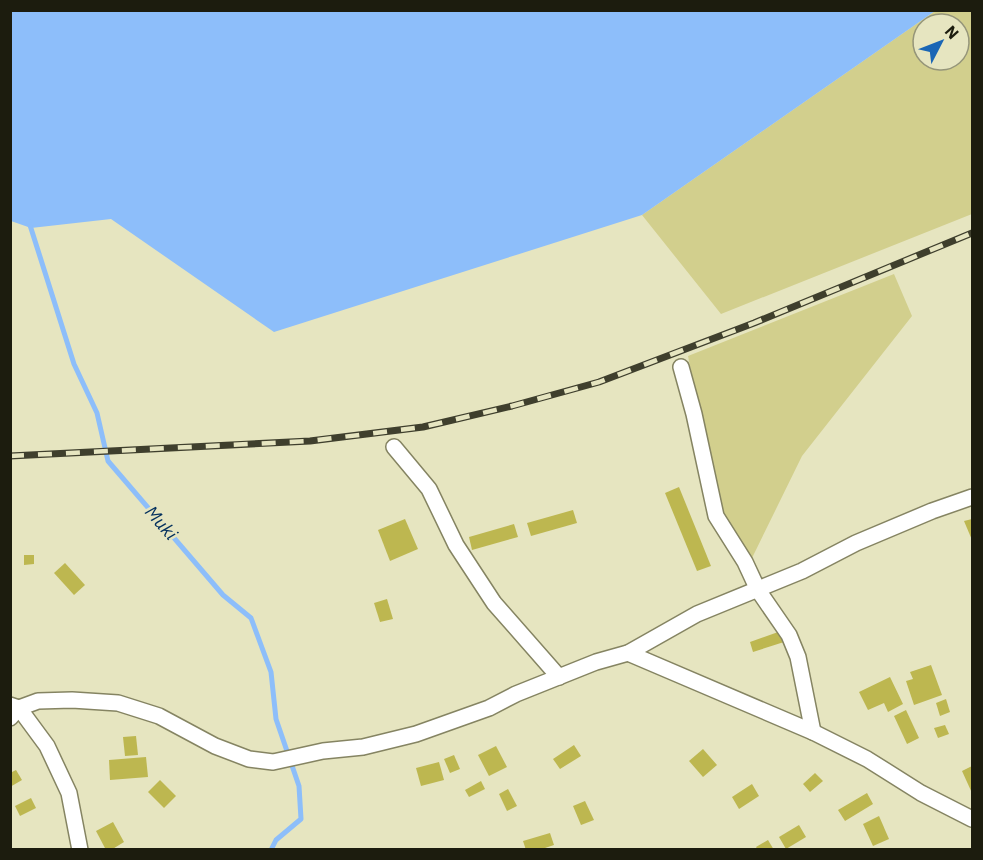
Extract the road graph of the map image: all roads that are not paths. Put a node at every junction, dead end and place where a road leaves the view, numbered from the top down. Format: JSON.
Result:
{"nodes":[{"id":1,"x":681,"y":367,"type":"dead end"},
{"id":2,"x":394,"y":447,"type":"dead end"},
{"id":3,"x":972,"y":497,"type":"edge"},
{"id":4,"x":758,"y":590,"type":"junction"},
{"id":5,"x":628,"y":653,"type":"junction"},
{"id":6,"x":559,"y":677,"type":"junction"},
{"id":7,"x":13,"y":710,"type":"edge"},
{"id":8,"x":813,"y":732,"type":"junction"},
{"id":9,"x":972,"y":819,"type":"edge"},
{"id":10,"x":80,"y":849,"type":"edge"}],
"edges":[{"from":1,"to":4,"type":"street"},
{"from":2,"to":6,"type":"street"},
{"from":3,"to":4,"type":"street"},
{"from":4,"to":5,"type":"street"},
{"from":4,"to":8,"type":"street"},
{"from":5,"to":6,"type":"street"},
{"from":5,"to":8,"type":"street"},
{"from":6,"to":7,"type":"street"},
{"from":7,"to":10,"type":"street"},
{"from":8,"to":9,"type":"street"}]}
